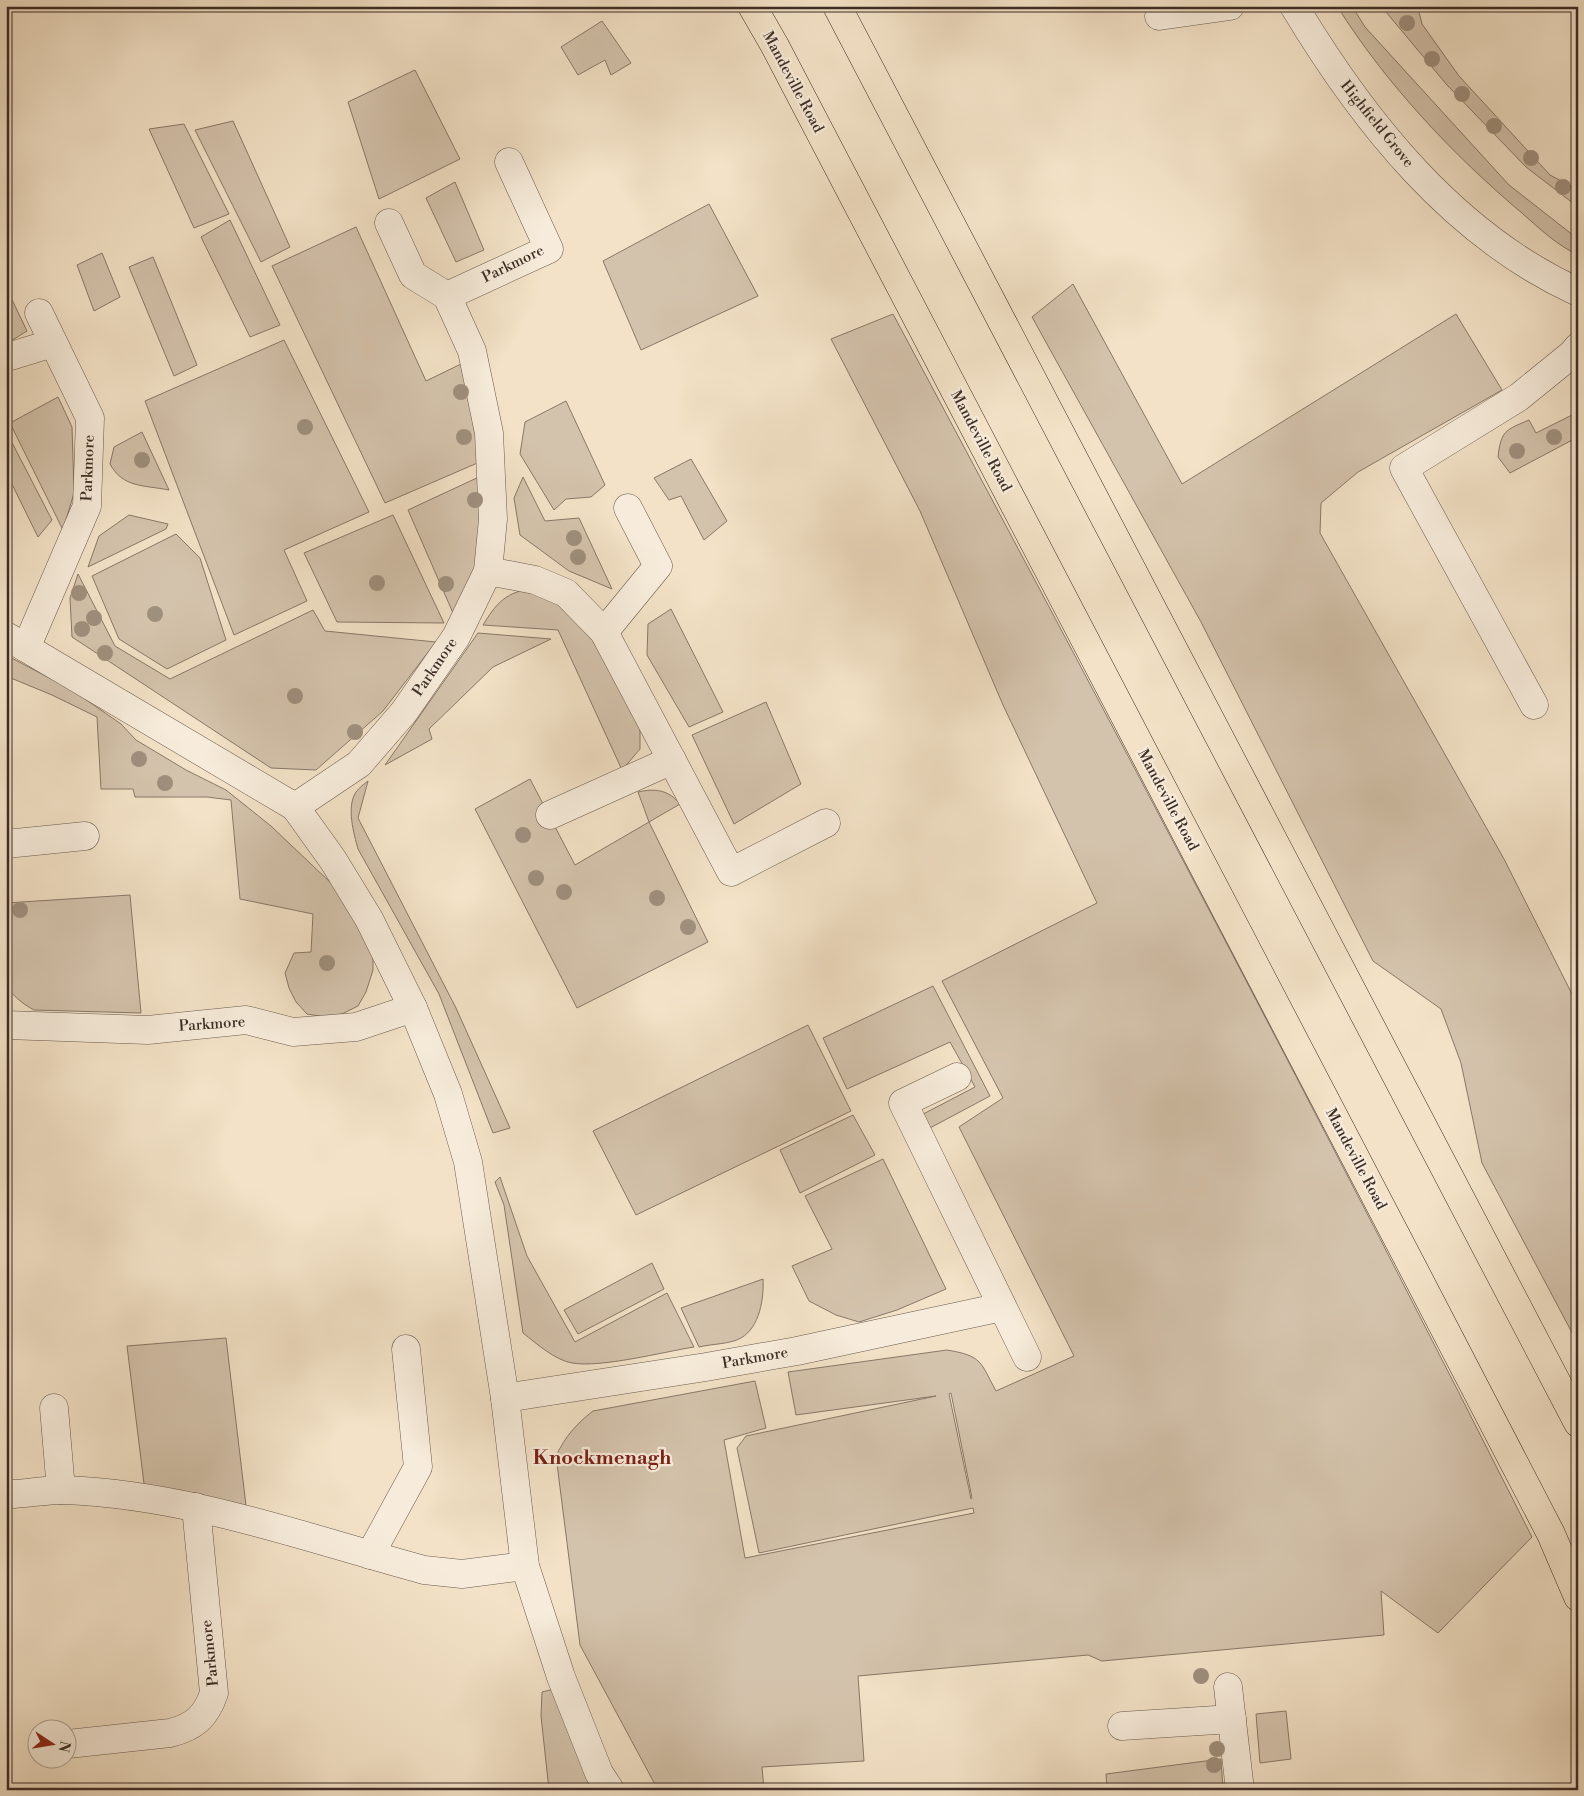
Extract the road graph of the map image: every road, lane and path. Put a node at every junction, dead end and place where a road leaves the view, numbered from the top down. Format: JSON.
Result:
{"nodes":[{"id":1,"x":752,"y":6,"type":"edge"},
{"id":2,"x":837,"y":6,"type":"edge"},
{"id":3,"x":1230,"y":6,"type":"edge"},
{"id":4,"x":1294,"y":6,"type":"edge"},
{"id":5,"x":1159,"y":16,"type":"dead end"},
{"id":6,"x":509,"y":162,"type":"dead end"},
{"id":7,"x":389,"y":223,"type":"dead end"},
{"id":8,"x":1578,"y":292,"type":"edge"},
{"id":9,"x":447,"y":296,"type":"junction"},
{"id":10,"x":39,"y":313,"type":"dead end"},
{"id":11,"x":53,"y":343,"type":"junction"},
{"id":12,"x":1578,"y":347,"type":"edge"},
{"id":13,"x":11,"y":356,"type":"dead end"},
{"id":14,"x":628,"y":508,"type":"dead end"},
{"id":15,"x":488,"y":571,"type":"junction"},
{"id":16,"x":604,"y":632,"type":"junction"},
{"id":17,"x":16,"y":642,"type":"edge"},
{"id":18,"x":1534,"y":705,"type":"dead end"},
{"id":19,"x":672,"y":760,"type":"junction"},
{"id":20,"x":295,"y":807,"type":"junction"},
{"id":21,"x":550,"y":814,"type":"dead end"},
{"id":22,"x":826,"y":823,"type":"dead end"},
{"id":23,"x":84,"y":836,"type":"dead end"},
{"id":24,"x":6,"y":844,"type":"edge"},
{"id":25,"x":413,"y":1008,"type":"junction"},
{"id":26,"x":6,"y":1025,"type":"edge"},
{"id":27,"x":957,"y":1077,"type":"dead end"},
{"id":28,"x":1002,"y":1307,"type":"junction"},
{"id":29,"x":406,"y":1349,"type":"dead end"},
{"id":30,"x":1027,"y":1357,"type":"dead end"},
{"id":31,"x":505,"y":1398,"type":"junction"},
{"id":32,"x":54,"y":1408,"type":"dead end"},
{"id":33,"x":1578,"y":1423,"type":"edge"},
{"id":34,"x":61,"y":1490,"type":"junction"},
{"id":35,"x":14,"y":1494,"type":"dead end"},
{"id":36,"x":196,"y":1506,"type":"junction"},
{"id":37,"x":370,"y":1556,"type":"junction"},
{"id":38,"x":525,"y":1566,"type":"junction"},
{"id":39,"x":1578,"y":1597,"type":"edge"},
{"id":40,"x":1228,"y":1687,"type":"dead end"},
{"id":41,"x":1232,"y":1719,"type":"junction"},
{"id":42,"x":1122,"y":1726,"type":"dead end"},
{"id":43,"x":78,"y":1743,"type":"edge"},
{"id":44,"x":610,"y":1790,"type":"edge"},
{"id":45,"x":1240,"y":1790,"type":"edge"}],
"edges":[{"from":1,"to":39,"type":"main road","name":"Mandeville Road"},
{"from":2,"to":33,"type":"main road"},
{"from":3,"to":5,"type":"street"},
{"from":4,"to":8,"type":"street","name":"Highfield Grove"},
{"from":6,"to":9,"type":"street","name":"Parkmore"},
{"from":7,"to":9,"type":"street"},
{"from":9,"to":15,"type":"street","name":"Parkmore"},
{"from":10,"to":11,"type":"street","name":"Parkmore"},
{"from":11,"to":13,"type":"street"},
{"from":11,"to":17,"type":"street","name":"Parkmore"},
{"from":12,"to":18,"type":"street"},
{"from":14,"to":16,"type":"street"},
{"from":15,"to":16,"type":"street"},
{"from":15,"to":20,"type":"street","name":"Parkmore"},
{"from":16,"to":19,"type":"street"},
{"from":17,"to":20,"type":"street","name":"Parkmore"},
{"from":19,"to":21,"type":"street"},
{"from":19,"to":22,"type":"street"},
{"from":20,"to":25,"type":"street","name":"Parkmore"},
{"from":23,"to":24,"type":"street"},
{"from":25,"to":26,"type":"street","name":"Parkmore"},
{"from":25,"to":31,"type":"street","name":"Parkmore"},
{"from":27,"to":28,"type":"street"},
{"from":28,"to":30,"type":"street"},
{"from":28,"to":31,"type":"street","name":"Parkmore"},
{"from":29,"to":37,"type":"street"},
{"from":31,"to":38,"type":"street","name":"Parkmore"},
{"from":32,"to":34,"type":"street"},
{"from":34,"to":35,"type":"street"},
{"from":34,"to":36,"type":"street"},
{"from":36,"to":37,"type":"street"},
{"from":36,"to":43,"type":"street","name":"Parkmore"},
{"from":37,"to":38,"type":"street"},
{"from":38,"to":44,"type":"street","name":"Parkmore"},
{"from":40,"to":41,"type":"street"},
{"from":41,"to":42,"type":"street"},
{"from":41,"to":45,"type":"street"}]}
